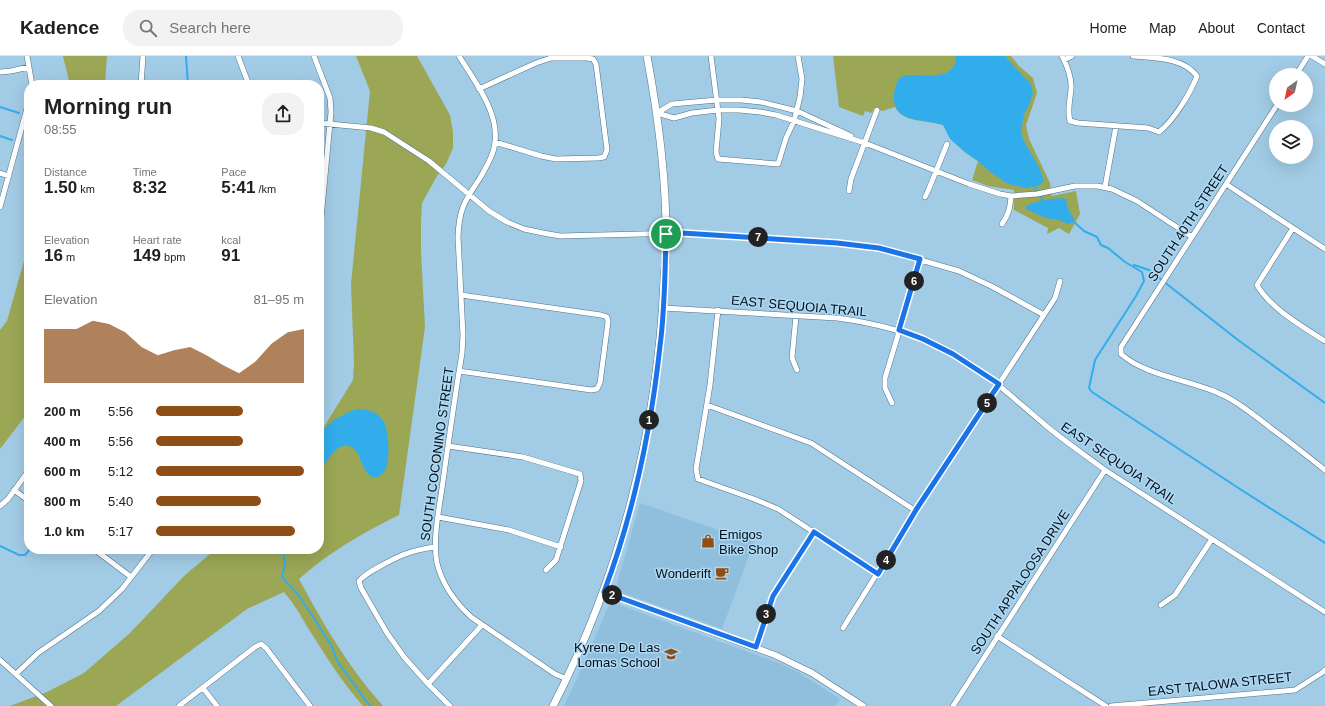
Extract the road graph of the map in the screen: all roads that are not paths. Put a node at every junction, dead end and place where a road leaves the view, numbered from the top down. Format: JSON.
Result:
{"nodes":[{"id":1,"x":27,"y":56,"type":"edge"},
{"id":2,"x":143,"y":56,"type":"edge"},
{"id":3,"x":238,"y":56,"type":"edge"},
{"id":4,"x":314,"y":56,"type":"edge"},
{"id":5,"x":460,"y":56,"type":"edge"},
{"id":6,"x":647,"y":56,"type":"edge"},
{"id":7,"x":711,"y":56,"type":"edge"},
{"id":8,"x":798,"y":56,"type":"edge"},
{"id":9,"x":1072,"y":56,"type":"edge"},
{"id":10,"x":1133,"y":56,"type":"edge"},
{"id":11,"x":1308,"y":56,"type":"edge"},
{"id":12,"x":1312,"y":56,"type":"edge"},
{"id":13,"x":1063,"y":58,"type":"edge"},
{"id":14,"x":1325,"y":64,"type":"edge"},
{"id":15,"x":30,"y":67,"type":"junction"},
{"id":16,"x":1300,"y":68,"type":"edge"},
{"id":17,"x":0,"y":72,"type":"edge"},
{"id":18,"x":31,"y":80,"type":"edge"},
{"id":19,"x":141,"y":80,"type":"edge"},
{"id":20,"x":247,"y":80,"type":"edge"},
{"id":21,"x":323,"y":80,"type":"edge"},
{"id":22,"x":324,"y":82,"type":"edge"},
{"id":23,"x":479,"y":89,"type":"junction"},
{"id":24,"x":717,"y":105,"type":"junction"},
{"id":25,"x":877,"y":110,"type":"dead end"},
{"id":26,"x":797,"y":111,"type":"junction"},
{"id":27,"x":1272,"y":112,"type":"edge"},
{"id":28,"x":657,"y":113,"type":"junction"},
{"id":29,"x":24,"y":120,"type":"edge"},
{"id":30,"x":794,"y":121,"type":"junction"},
{"id":31,"x":324,"y":123,"type":"edge"},
{"id":32,"x":330,"y":124,"type":"junction"},
{"id":33,"x":1116,"y":126,"type":"junction"},
{"id":34,"x":495,"y":142,"type":"junction"},
{"id":35,"x":865,"y":143,"type":"junction"},
{"id":36,"x":947,"y":144,"type":"dead end"},
{"id":37,"x":936,"y":170,"type":"junction"},
{"id":38,"x":0,"y":173,"type":"edge"},
{"id":39,"x":9,"y":176,"type":"junction"},
{"id":40,"x":1226,"y":184,"type":"junction"},
{"id":41,"x":324,"y":187,"type":"edge"},
{"id":42,"x":1105,"y":187,"type":"junction"},
{"id":43,"x":849,"y":191,"type":"dead end"},
{"id":44,"x":469,"y":195,"type":"junction"},
{"id":45,"x":1011,"y":196,"type":"junction"},
{"id":46,"x":925,"y":197,"type":"dead end"},
{"id":47,"x":0,"y":207,"type":"edge"},
{"id":48,"x":1002,"y":224,"type":"dead end"},
{"id":49,"x":1293,"y":228,"type":"junction"},
{"id":50,"x":666,"y":234,"type":"junction"},
{"id":51,"x":1192,"y":238,"type":"junction"},
{"id":52,"x":1325,"y":249,"type":"edge"},
{"id":53,"x":920,"y":259,"type":"junction"},
{"id":54,"x":1060,"y":280,"type":"dead end"},
{"id":55,"x":461,"y":295,"type":"junction"},
{"id":56,"x":663,"y":308,"type":"junction"},
{"id":57,"x":718,"y":310,"type":"junction"},
{"id":58,"x":1044,"y":315,"type":"junction"},
{"id":59,"x":796,"y":316,"type":"junction"},
{"id":60,"x":899,"y":330,"type":"junction"},
{"id":61,"x":1325,"y":342,"type":"edge"},
{"id":62,"x":797,"y":370,"type":"dead end"},
{"id":63,"x":459,"y":371,"type":"junction"},
{"id":64,"x":999,"y":384,"type":"junction"},
{"id":65,"x":892,"y":403,"type":"dead end"},
{"id":66,"x":707,"y":405,"type":"junction"},
{"id":67,"x":448,"y":446,"type":"junction"},
{"id":68,"x":1105,"y":470,"type":"junction"},
{"id":69,"x":1325,"y":470,"type":"edge"},
{"id":70,"x":24,"y":477,"type":"edge"},
{"id":71,"x":14,"y":490,"type":"junction"},
{"id":72,"x":24,"y":497,"type":"edge"},
{"id":73,"x":0,"y":506,"type":"edge"},
{"id":74,"x":916,"y":510,"type":"junction"},
{"id":75,"x":438,"y":517,"type":"junction"},
{"id":76,"x":814,"y":532,"type":"junction"},
{"id":77,"x":1212,"y":538,"type":"junction"},
{"id":78,"x":435,"y":547,"type":"junction"},
{"id":79,"x":561,"y":547,"type":"junction"},
{"id":80,"x":101,"y":554,"type":"edge"},
{"id":81,"x":149,"y":554,"type":"edge"},
{"id":82,"x":546,"y":570,"type":"dead end"},
{"id":83,"x":878,"y":574,"type":"junction"},
{"id":84,"x":132,"y":577,"type":"junction"},
{"id":85,"x":604,"y":592,"type":"junction"},
{"id":86,"x":1162,"y":605,"type":"dead end"},
{"id":87,"x":1325,"y":612,"type":"edge"},
{"id":88,"x":482,"y":625,"type":"junction"},
{"id":89,"x":843,"y":628,"type":"dead end"},
{"id":90,"x":997,"y":636,"type":"junction"},
{"id":91,"x":756,"y":647,"type":"junction"},
{"id":92,"x":0,"y":660,"type":"edge"},
{"id":93,"x":1325,"y":670,"type":"edge"},
{"id":94,"x":16,"y":674,"type":"junction"},
{"id":95,"x":567,"y":680,"type":"junction"},
{"id":96,"x":428,"y":684,"type":"junction"},
{"id":97,"x":203,"y":688,"type":"junction"},
{"id":98,"x":51,"y":706,"type":"edge"},
{"id":99,"x":179,"y":706,"type":"edge"},
{"id":100,"x":216,"y":706,"type":"edge"},
{"id":101,"x":310,"y":706,"type":"edge"},
{"id":102,"x":450,"y":706,"type":"edge"},
{"id":103,"x":553,"y":706,"type":"edge"},
{"id":104,"x":863,"y":706,"type":"edge"},
{"id":105,"x":953,"y":706,"type":"edge"},
{"id":106,"x":1106,"y":706,"type":"edge"},
{"id":107,"x":1112,"y":706,"type":"edge"}],
"edges":[{"from":1,"to":15,"type":"street"},
{"from":2,"to":19,"type":"street"},
{"from":3,"to":20,"type":"street"},
{"from":4,"to":21,"type":"street"},
{"from":5,"to":23,"type":"street","name":"SOUTH COCONINO STREET"},
{"from":6,"to":28,"type":"main road"},
{"from":7,"to":24,"type":"street"},
{"from":8,"to":26,"type":"street"},
{"from":9,"to":13,"type":"street"},
{"from":10,"to":33,"type":"street"},
{"from":11,"to":16,"type":"street"},
{"from":12,"to":14,"type":"street"},
{"from":13,"to":33,"type":"street"},
{"from":15,"to":17,"type":"street"},
{"from":15,"to":18,"type":"street"},
{"from":22,"to":32,"type":"street"},
{"from":23,"to":34,"type":"street","name":"SOUTH COCONINO STREET"},
{"from":23,"to":34,"type":"street"},
{"from":24,"to":26,"type":"street"},
{"from":24,"to":28,"type":"street"},
{"from":24,"to":28,"type":"street"},
{"from":24,"to":30,"type":"street"},
{"from":24,"to":30,"type":"street"},
{"from":25,"to":35,"type":"street"},
{"from":26,"to":30,"type":"street"},
{"from":26,"to":35,"type":"street"},
{"from":27,"to":40,"type":"street","name":"SOUTH 40TH STREET"},
{"from":28,"to":50,"type":"main road"},
{"from":29,"to":39,"type":"street"},
{"from":30,"to":35,"type":"street"},
{"from":31,"to":32,"type":"street"},
{"from":32,"to":41,"type":"street"},
{"from":32,"to":44,"type":"street"},
{"from":33,"to":42,"type":"street"},
{"from":34,"to":44,"type":"street","name":"SOUTH COCONINO STREET"},
{"from":35,"to":37,"type":"street"},
{"from":35,"to":43,"type":"street"},
{"from":36,"to":37,"type":"street"},
{"from":37,"to":45,"type":"street"},
{"from":37,"to":46,"type":"street"},
{"from":38,"to":39,"type":"street"},
{"from":39,"to":47,"type":"street"},
{"from":40,"to":49,"type":"street"},
{"from":40,"to":51,"type":"street","name":"SOUTH 40TH STREET"},
{"from":42,"to":45,"type":"street"},
{"from":42,"to":51,"type":"street"},
{"from":44,"to":50,"type":"street"},
{"from":44,"to":55,"type":"street","name":"SOUTH COCONINO STREET"},
{"from":45,"to":48,"type":"street"},
{"from":49,"to":52,"type":"street"},
{"from":49,"to":61,"type":"street"},
{"from":50,"to":53,"type":"street"},
{"from":50,"to":56,"type":"main road"},
{"from":51,"to":69,"type":"street","name":"SOUTH 40TH STREET"},
{"from":53,"to":58,"type":"street"},
{"from":53,"to":60,"type":"street"},
{"from":54,"to":58,"type":"street"},
{"from":55,"to":63,"type":"street","name":"SOUTH COCONINO STREET"},
{"from":55,"to":63,"type":"street"},
{"from":56,"to":57,"type":"street","name":"EAST SEQUOIA TRAIL"},
{"from":56,"to":85,"type":"main road"},
{"from":57,"to":59,"type":"street","name":"EAST SEQUOIA TRAIL"},
{"from":57,"to":66,"type":"street"},
{"from":58,"to":64,"type":"street"},
{"from":59,"to":60,"type":"street","name":"EAST SEQUOIA TRAIL"},
{"from":59,"to":62,"type":"street"},
{"from":60,"to":64,"type":"street","name":"EAST SEQUOIA TRAIL"},
{"from":60,"to":65,"type":"street"},
{"from":63,"to":67,"type":"street","name":"SOUTH COCONINO STREET"},
{"from":64,"to":68,"type":"street","name":"EAST SEQUOIA TRAIL"},
{"from":64,"to":74,"type":"street"},
{"from":66,"to":74,"type":"street"},
{"from":66,"to":76,"type":"street"},
{"from":67,"to":75,"type":"street","name":"SOUTH COCONINO STREET"},
{"from":67,"to":79,"type":"street"},
{"from":68,"to":77,"type":"street","name":"EAST SEQUOIA TRAIL"},
{"from":68,"to":90,"type":"street","name":"SOUTH APPALOOSA DRIVE"},
{"from":70,"to":71,"type":"street"},
{"from":71,"to":72,"type":"street"},
{"from":71,"to":73,"type":"street"},
{"from":74,"to":83,"type":"street"},
{"from":75,"to":78,"type":"street","name":"SOUTH COCONINO STREET"},
{"from":75,"to":79,"type":"street"},
{"from":76,"to":83,"type":"street"},
{"from":76,"to":91,"type":"street"},
{"from":77,"to":86,"type":"street"},
{"from":77,"to":87,"type":"street","name":"EAST SEQUOIA TRAIL"},
{"from":78,"to":88,"type":"street","name":"SOUTH COCONINO STREET"},
{"from":78,"to":96,"type":"street"},
{"from":79,"to":82,"type":"street"},
{"from":80,"to":84,"type":"street"},
{"from":81,"to":84,"type":"street"},
{"from":83,"to":89,"type":"street"},
{"from":84,"to":94,"type":"street"},
{"from":85,"to":91,"type":"street"},
{"from":85,"to":95,"type":"main road"},
{"from":88,"to":95,"type":"street","name":"SOUTH COCONINO STREET"},
{"from":88,"to":96,"type":"street"},
{"from":90,"to":105,"type":"street","name":"SOUTH APPALOOSA DRIVE"},
{"from":90,"to":106,"type":"street"},
{"from":91,"to":104,"type":"street"},
{"from":92,"to":94,"type":"street"},
{"from":93,"to":107,"type":"street","name":"EAST TALOWA STREET"},
{"from":94,"to":98,"type":"street"},
{"from":95,"to":103,"type":"main road"},
{"from":96,"to":102,"type":"street"},
{"from":97,"to":99,"type":"street"},
{"from":97,"to":100,"type":"street"},
{"from":97,"to":101,"type":"street"}]}
